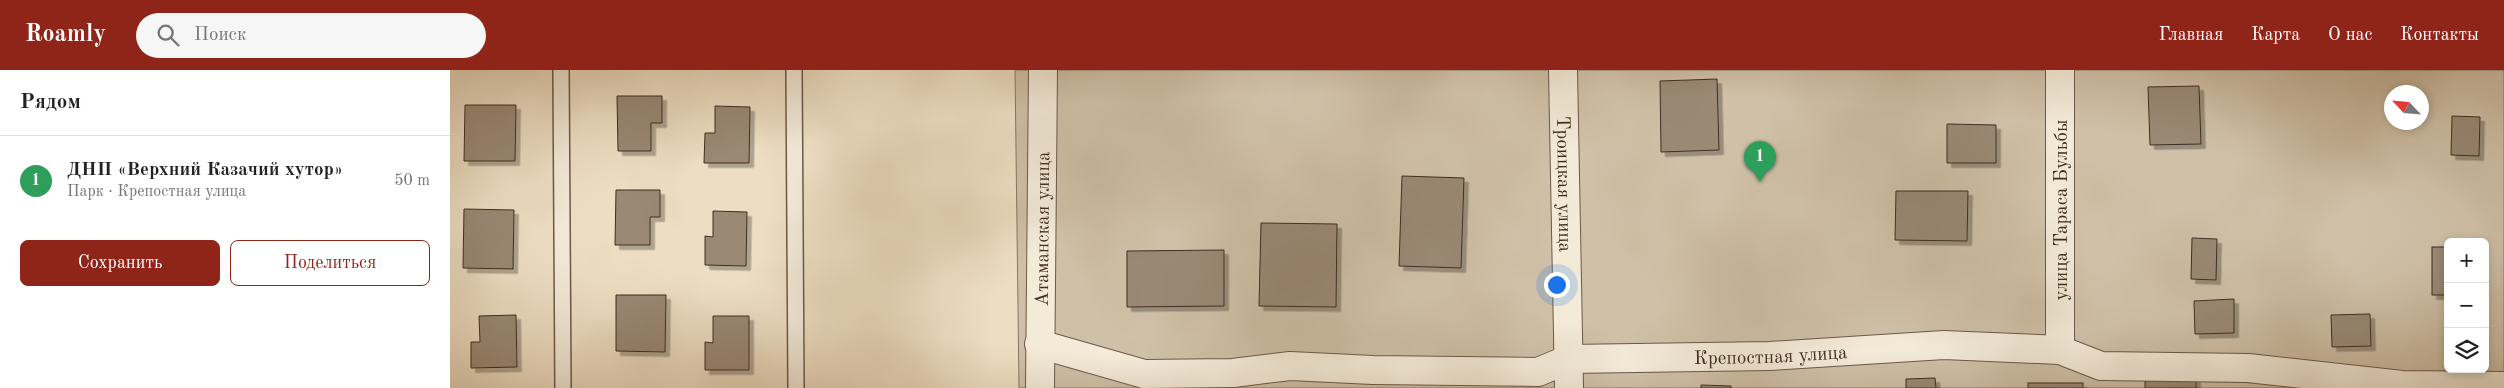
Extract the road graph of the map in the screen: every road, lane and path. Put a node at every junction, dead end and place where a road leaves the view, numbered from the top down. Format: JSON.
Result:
{"nodes":[{"id":1,"x":561,"y":70,"type":"edge"},
{"id":2,"x":794,"y":70,"type":"edge"},
{"id":3,"x":1043,"y":70,"type":"edge"},
{"id":4,"x":1563,"y":70,"type":"edge"},
{"id":5,"x":2060,"y":70,"type":"edge"},
{"id":6,"x":1039,"y":344,"type":"junction"},
{"id":7,"x":2060,"y":350,"type":"junction"},
{"id":8,"x":1569,"y":359,"type":"junction"},
{"id":9,"x":2504,"y":386,"type":"edge"},
{"id":10,"x":563,"y":388,"type":"edge"},
{"id":11,"x":796,"y":388,"type":"edge"},
{"id":12,"x":1040,"y":388,"type":"edge"},
{"id":13,"x":1569,"y":388,"type":"edge"}],
"edges":[{"from":1,"to":10,"type":"lane"},
{"from":2,"to":11,"type":"lane"},
{"from":3,"to":6,"type":"street","name":"Атаманская улица"},
{"from":4,"to":8,"type":"street","name":"Троицкая улица"},
{"from":5,"to":7,"type":"street","name":"улица Тараса Бульбы"},
{"from":6,"to":8,"type":"street","name":"Крепостная улица"},
{"from":6,"to":12,"type":"street","name":"Атаманская улица"},
{"from":7,"to":8,"type":"street","name":"Крепостная улица"},
{"from":7,"to":9,"type":"street","name":"Крепостная улица"},
{"from":8,"to":13,"type":"street","name":"Троицкая улица"}]}
